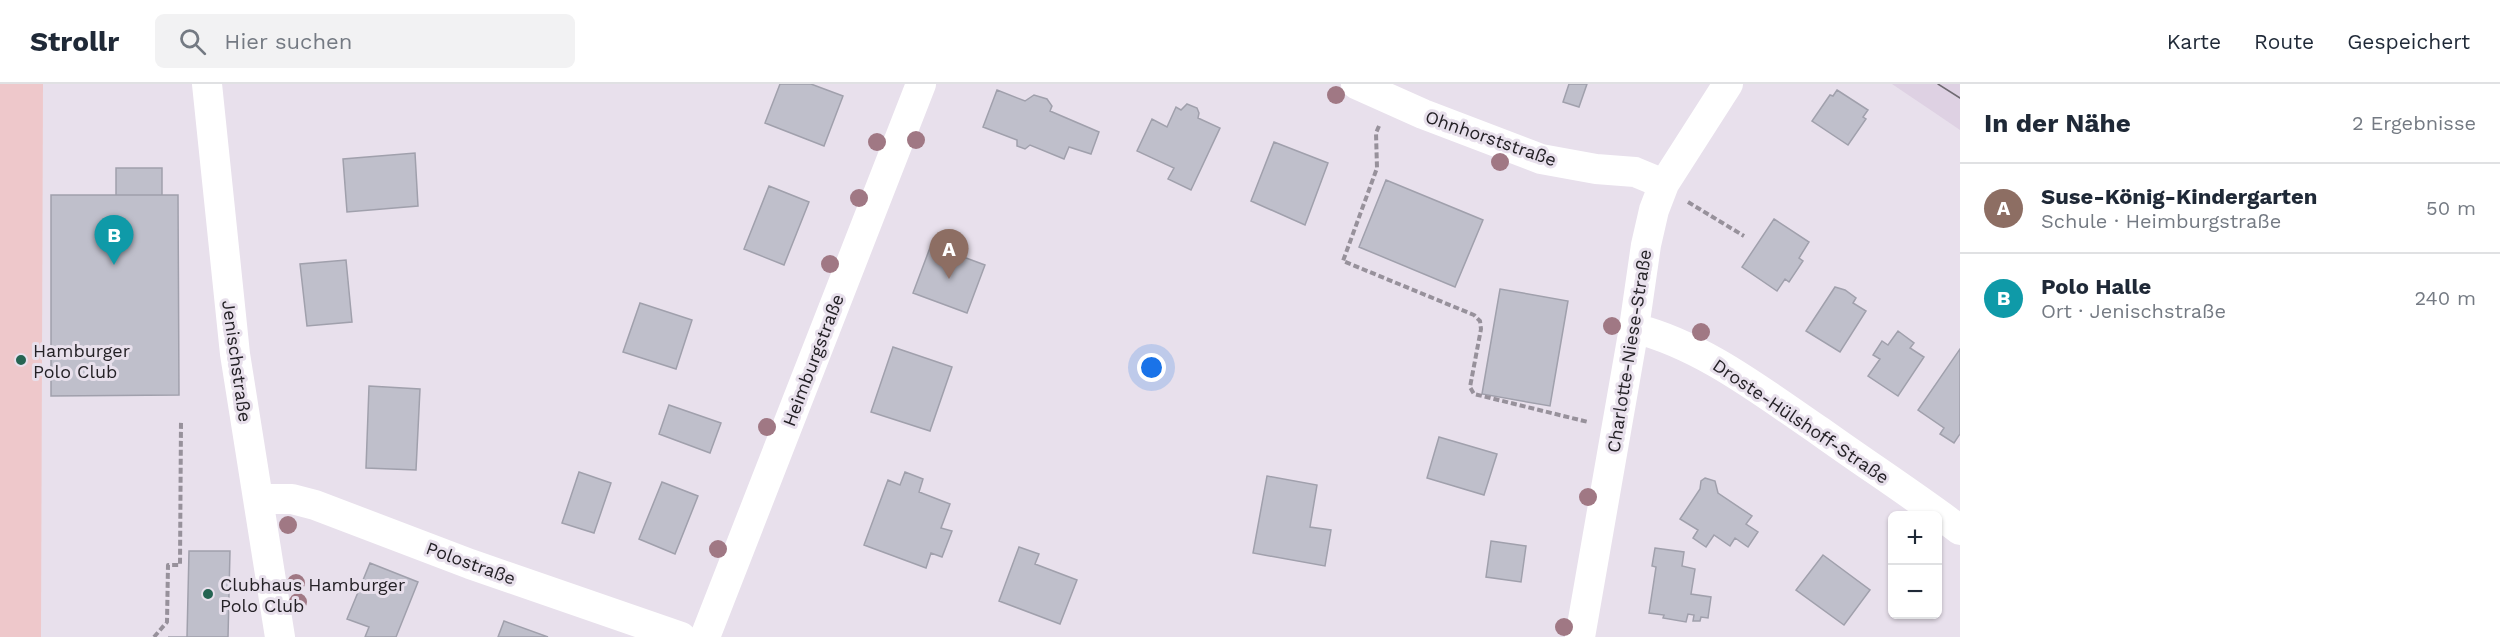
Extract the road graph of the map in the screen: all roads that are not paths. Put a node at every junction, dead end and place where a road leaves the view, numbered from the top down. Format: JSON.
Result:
{"nodes":[{"id":1,"x":207,"y":84,"type":"edge"},
{"id":2,"x":921,"y":84,"type":"edge"},
{"id":3,"x":1356,"y":84,"type":"edge"},
{"id":4,"x":1728,"y":84,"type":"edge"},
{"id":5,"x":1674,"y":192,"type":"junction"},
{"id":6,"x":1634,"y":328,"type":"junction"},
{"id":7,"x":259,"y":499,"type":"junction"},
{"id":8,"x":1960,"y":530,"type":"edge"},
{"id":9,"x":280,"y":637,"type":"edge"},
{"id":10,"x":681,"y":637,"type":"edge"},
{"id":11,"x":705,"y":637,"type":"edge"},
{"id":12,"x":1580,"y":637,"type":"edge"}],
"edges":[{"from":1,"to":7,"type":"street","name":"Jenischstraße"},
{"from":2,"to":11,"type":"street","name":"Heimburgstraße"},
{"from":3,"to":5,"type":"street","name":"Ohnhorststraße"},
{"from":4,"to":5,"type":"street","name":"Charlotte-Niese-Straße"},
{"from":5,"to":6,"type":"street","name":"Charlotte-Niese-Straße"},
{"from":6,"to":8,"type":"street","name":"Droste-Hülshoff-Straße"},
{"from":6,"to":12,"type":"street","name":"Charlotte-Niese-Straße"},
{"from":7,"to":9,"type":"street","name":"Jenischstraße"},
{"from":7,"to":10,"type":"street","name":"Polostraße"}]}
